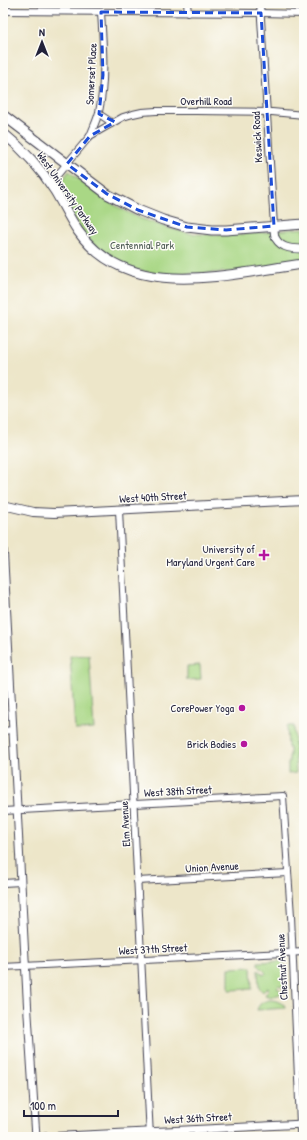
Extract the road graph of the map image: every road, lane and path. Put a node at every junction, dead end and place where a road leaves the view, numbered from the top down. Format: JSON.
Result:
{"nodes":[{"id":1,"x":187,"y":3,"type":"edge"},
{"id":2,"x":260,"y":3,"type":"edge"},
{"id":3,"x":3,"y":11,"type":"edge"},
{"id":4,"x":101,"y":12,"type":"junction"},
{"id":5,"x":188,"y":12,"type":"junction"},
{"id":6,"x":261,"y":13,"type":"junction"},
{"id":7,"x":304,"y":14,"type":"edge"},
{"id":8,"x":267,"y":112,"type":"junction"},
{"id":9,"x":99,"y":114,"type":"junction"},
{"id":10,"x":3,"y":115,"type":"edge"},
{"id":11,"x":304,"y":115,"type":"edge"},
{"id":12,"x":111,"y":124,"type":"junction"},
{"id":13,"x":3,"y":132,"type":"edge"},
{"id":14,"x":90,"y":136,"type":"junction"},
{"id":15,"x":67,"y":164,"type":"junction"},
{"id":16,"x":49,"y":183,"type":"junction"},
{"id":17,"x":304,"y":224,"type":"edge"},
{"id":18,"x":274,"y":226,"type":"junction"},
{"id":19,"x":304,"y":249,"type":"edge"},
{"id":20,"x":304,"y":264,"type":"edge"},
{"id":21,"x":304,"y":500,"type":"edge"},
{"id":22,"x":3,"y":505,"type":"edge"},
{"id":23,"x":119,"y":510,"type":"junction"},
{"id":24,"x":3,"y":543,"type":"edge"},
{"id":25,"x":13,"y":730,"type":"junction"},
{"id":26,"x":3,"y":731,"type":"edge"},
{"id":27,"x":283,"y":796,"type":"joint"},
{"id":28,"x":134,"y":804,"type":"junction"},
{"id":29,"x":3,"y":810,"type":"edge"},
{"id":30,"x":18,"y":810,"type":"junction"},
{"id":31,"x":288,"y":873,"type":"junction"},
{"id":32,"x":137,"y":881,"type":"junction"},
{"id":33,"x":21,"y":882,"type":"junction"},
{"id":34,"x":3,"y":883,"type":"edge"},
{"id":35,"x":292,"y":952,"type":"junction"},
{"id":36,"x":304,"y":952,"type":"edge"},
{"id":37,"x":142,"y":960,"type":"junction"},
{"id":38,"x":26,"y":966,"type":"junction"},
{"id":39,"x":3,"y":967,"type":"edge"},
{"id":40,"x":304,"y":1036,"type":"edge"},
{"id":41,"x":296,"y":1037,"type":"junction"},
{"id":42,"x":302,"y":1124,"type":"edge"},
{"id":43,"x":150,"y":1134,"type":"edge"},
{"id":44,"x":36,"y":1137,"type":"edge"},
{"id":45,"x":45,"y":1137,"type":"edge"},
{"id":46,"x":301,"y":1137,"type":"edge"}],
"edges":[{"from":1,"to":5,"type":"street"},
{"from":2,"to":6,"type":"street","name":"Keswick Road"},
{"from":3,"to":4,"type":"street"},
{"from":4,"to":5,"type":"street"},
{"from":4,"to":9,"type":"street","name":"Somerset Place"},
{"from":5,"to":6,"type":"street"},
{"from":6,"to":7,"type":"street"},
{"from":6,"to":8,"type":"street","name":"Keswick Road"},
{"from":8,"to":11,"type":"street","name":"Overhill Road"},
{"from":8,"to":12,"type":"street","name":"Overhill Road"},
{"from":8,"to":18,"type":"street","name":"Keswick Road"},
{"from":9,"to":12,"type":"street"},
{"from":9,"to":14,"type":"street","name":"Somerset Place"},
{"from":10,"to":15,"type":"main road","name":"West University Parkway"},
{"from":12,"to":14,"type":"street","name":"Overhill Road"},
{"from":13,"to":16,"type":"main road","name":"West University Parkway"},
{"from":14,"to":15,"type":"street","name":"Overhill Road"},
{"from":15,"to":16,"type":"street","name":"Overhill Road"},
{"from":15,"to":18,"type":"main road","name":"West University Parkway"},
{"from":16,"to":20,"type":"main road","name":"West University Parkway"},
{"from":17,"to":18,"type":"main road","name":"West University Parkway"},
{"from":18,"to":19,"type":"street","name":"Keswick Road"},
{"from":21,"to":23,"type":"main road","name":"West 40th Street"},
{"from":22,"to":23,"type":"main road","name":"West 40th Street"},
{"from":23,"to":28,"type":"street","name":"Elm Avenue"},
{"from":24,"to":25,"type":"street"},
{"from":25,"to":26,"type":"street"},
{"from":25,"to":30,"type":"street"},
{"from":27,"to":28,"type":"street","name":"West 38th Street"},
{"from":27,"to":31,"type":"street","name":"Chestnut Avenue"},
{"from":28,"to":30,"type":"street","name":"West 38th Street"},
{"from":28,"to":32,"type":"street","name":"Elm Avenue"},
{"from":29,"to":30,"type":"street","name":"West 38th Street"},
{"from":30,"to":33,"type":"street"},
{"from":31,"to":32,"type":"street","name":"Union Avenue"},
{"from":31,"to":35,"type":"street","name":"Chestnut Avenue"},
{"from":32,"to":37,"type":"street","name":"Elm Avenue"},
{"from":33,"to":34,"type":"street"},
{"from":33,"to":38,"type":"street"},
{"from":35,"to":36,"type":"street","name":"West 37th Street"},
{"from":35,"to":37,"type":"street","name":"West 37th Street"},
{"from":35,"to":41,"type":"street","name":"Chestnut Avenue"},
{"from":37,"to":38,"type":"street","name":"West 37th Street"},
{"from":37,"to":43,"type":"street","name":"Elm Avenue"},
{"from":38,"to":39,"type":"street","name":"West 37th Street"},
{"from":38,"to":44,"type":"street"},
{"from":40,"to":41,"type":"street"},
{"from":41,"to":42,"type":"street","name":"Chestnut Avenue"},
{"from":42,"to":43,"type":"street","name":"West 36th Street"},
{"from":42,"to":46,"type":"street","name":"Chestnut Avenue"},
{"from":43,"to":45,"type":"street","name":"West 36th Street"}]}
